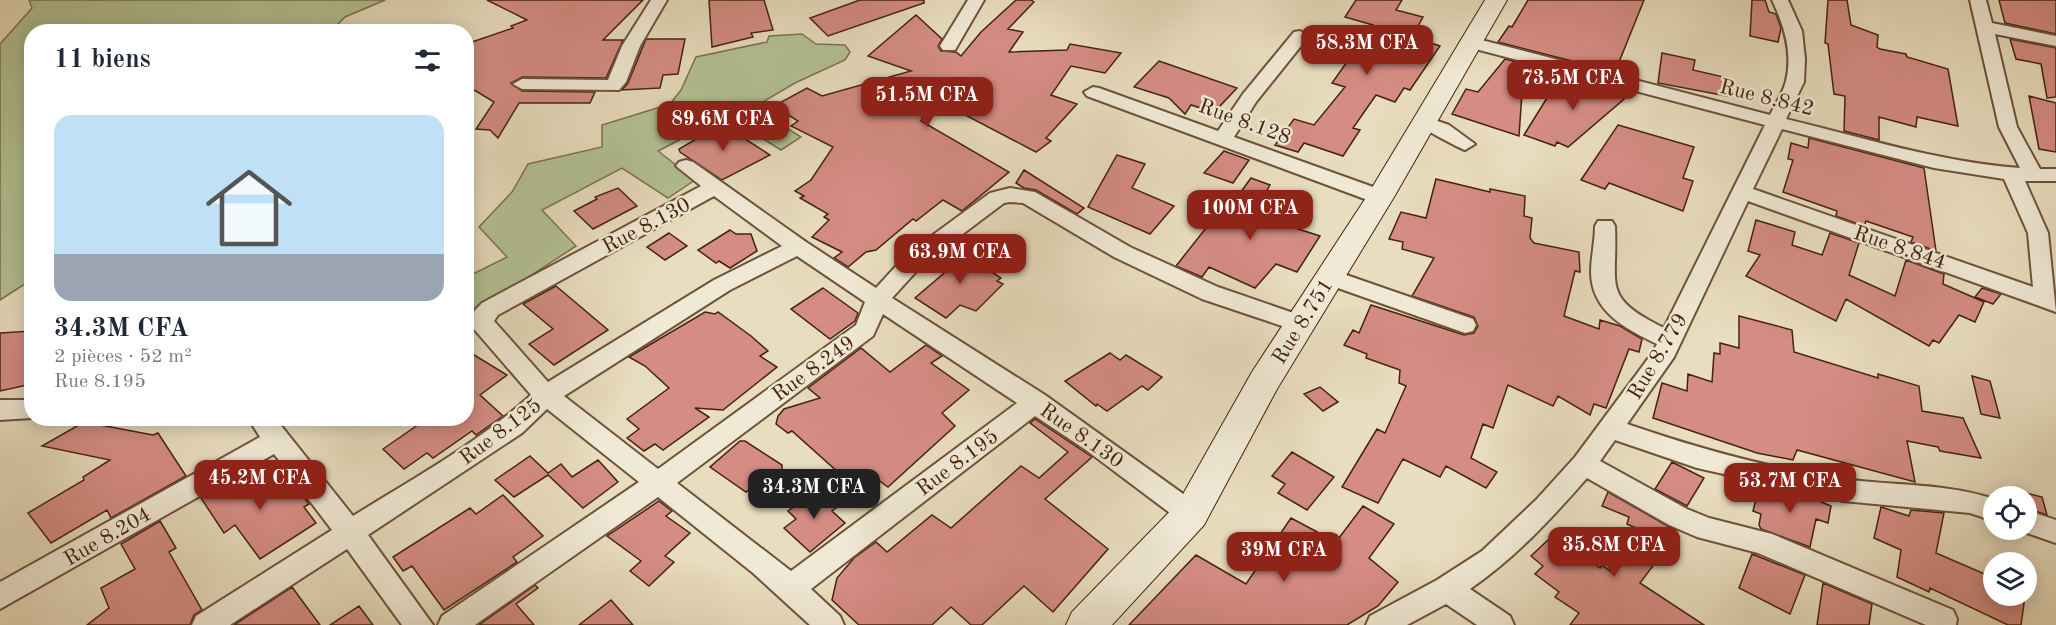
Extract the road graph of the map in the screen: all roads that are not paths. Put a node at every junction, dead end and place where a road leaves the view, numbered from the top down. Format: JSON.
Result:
{"nodes":[{"id":1,"x":659,"y":0,"type":"edge"},
{"id":2,"x":976,"y":0,"type":"edge"},
{"id":3,"x":1496,"y":0,"type":"edge"},
{"id":4,"x":1780,"y":0,"type":"edge"},
{"id":5,"x":1978,"y":0,"type":"edge"},
{"id":6,"x":1984,"y":27,"type":"junction"},
{"id":7,"x":1300,"y":36,"type":"dead end"},
{"id":8,"x":2056,"y":41,"type":"edge"},
{"id":9,"x":1470,"y":42,"type":"junction"},
{"id":10,"x":949,"y":46,"type":"dead end"},
{"id":11,"x":522,"y":84,"type":"dead end"},
{"id":12,"x":1093,"y":92,"type":"dead end"},
{"id":13,"x":1423,"y":122,"type":"junction"},
{"id":14,"x":1774,"y":122,"type":"junction"},
{"id":15,"x":1224,"y":138,"type":"junction"},
{"id":16,"x":1465,"y":144,"type":"dead end"},
{"id":17,"x":686,"y":166,"type":"dead end"},
{"id":18,"x":2012,"y":175,"type":"junction"},
{"id":19,"x":2056,"y":175,"type":"edge"},
{"id":20,"x":2034,"y":176,"type":"junction"},
{"id":21,"x":715,"y":187,"type":"junction"},
{"id":22,"x":1743,"y":192,"type":"junction"},
{"id":23,"x":1380,"y":197,"type":"junction"},
{"id":24,"x":1605,"y":226,"type":"dead end"},
{"id":25,"x":798,"y":248,"type":"junction"},
{"id":26,"x":1329,"y":277,"type":"junction"},
{"id":27,"x":877,"y":300,"type":"junction"},
{"id":28,"x":2051,"y":302,"type":"edge"},
{"id":29,"x":1300,"y":324,"type":"junction"},
{"id":30,"x":1465,"y":325,"type":"dead end"},
{"id":31,"x":1670,"y":341,"type":"junction"},
{"id":32,"x":547,"y":395,"type":"junction"},
{"id":33,"x":1036,"y":402,"type":"junction"},
{"id":34,"x":24,"y":409,"type":"edge"},
{"id":35,"x":0,"y":410,"type":"edge"},
{"id":36,"x":266,"y":426,"type":"edge"},
{"id":37,"x":1611,"y":429,"type":"junction"},
{"id":38,"x":276,"y":440,"type":"junction"},
{"id":39,"x":1584,"y":464,"type":"junction"},
{"id":40,"x":658,"y":483,"type":"junction"},
{"id":41,"x":1983,"y":506,"type":"edge"},
{"id":42,"x":1191,"y":514,"type":"junction"},
{"id":43,"x":2037,"y":525,"type":"edge"},
{"id":44,"x":350,"y":532,"type":"junction"},
{"id":45,"x":2056,"y":532,"type":"edge"},
{"id":46,"x":792,"y":587,"type":"junction"},
{"id":47,"x":1447,"y":589,"type":"junction"},
{"id":48,"x":0,"y":596,"type":"edge"},
{"id":49,"x":1947,"y":623,"type":"edge"},
{"id":50,"x":206,"y":625,"type":"edge"},
{"id":51,"x":419,"y":625,"type":"edge"},
{"id":52,"x":452,"y":625,"type":"edge"},
{"id":53,"x":830,"y":625,"type":"edge"},
{"id":54,"x":1086,"y":625,"type":"edge"},
{"id":55,"x":1380,"y":625,"type":"edge"},
{"id":56,"x":1500,"y":625,"type":"edge"}],
"edges":[{"from":1,"to":11,"type":"street"},
{"from":2,"to":10,"type":"street"},
{"from":3,"to":9,"type":"main road","name":"Rue 8.751"},
{"from":4,"to":14,"type":"street","name":"Rue 8.779"},
{"from":5,"to":6,"type":"street"},
{"from":6,"to":8,"type":"street"},
{"from":6,"to":20,"type":"street"},
{"from":7,"to":15,"type":"street"},
{"from":9,"to":13,"type":"main road","name":"Rue 8.751"},
{"from":9,"to":14,"type":"street","name":"Rue 8.842"},
{"from":12,"to":15,"type":"street","name":"Rue 8.128"},
{"from":13,"to":16,"type":"street"},
{"from":13,"to":23,"type":"main road","name":"Rue 8.751"},
{"from":14,"to":18,"type":"street","name":"Rue 8.842"},
{"from":14,"to":22,"type":"street","name":"Rue 8.779"},
{"from":15,"to":23,"type":"street","name":"Rue 8.128"},
{"from":17,"to":21,"type":"street"},
{"from":18,"to":20,"type":"street","name":"Rue 8.842"},
{"from":18,"to":28,"type":"street"},
{"from":19,"to":20,"type":"street","name":"Rue 8.842"},
{"from":21,"to":25,"type":"street","name":"Rue 8.130"},
{"from":21,"to":32,"type":"street","name":"Rue 8.130"},
{"from":22,"to":28,"type":"street","name":"Rue 8.844"},
{"from":22,"to":31,"type":"street","name":"Rue 8.779"},
{"from":23,"to":26,"type":"main road","name":"Rue 8.751"},
{"from":24,"to":31,"type":"street"},
{"from":25,"to":27,"type":"street","name":"Rue 8.130"},
{"from":25,"to":32,"type":"street","name":"Rue 8.125"},
{"from":26,"to":29,"type":"main road","name":"Rue 8.751"},
{"from":26,"to":30,"type":"street"},
{"from":27,"to":29,"type":"street","name":"Rue 8.249"},
{"from":27,"to":33,"type":"street","name":"Rue 8.130"},
{"from":27,"to":40,"type":"street","name":"Rue 8.249"},
{"from":29,"to":42,"type":"main road","name":"Rue 8.751"},
{"from":31,"to":37,"type":"street","name":"Rue 8.779"},
{"from":32,"to":40,"type":"street","name":"Rue 8.130"},
{"from":32,"to":44,"type":"street","name":"Rue 8.125"},
{"from":33,"to":42,"type":"street","name":"Rue 8.130"},
{"from":33,"to":46,"type":"street","name":"Rue 8.195"},
{"from":34,"to":35,"type":"street"},
{"from":36,"to":38,"type":"street"},
{"from":37,"to":39,"type":"street","name":"Rue 8.779"},
{"from":37,"to":41,"type":"street"},
{"from":38,"to":44,"type":"street"},
{"from":38,"to":48,"type":"street","name":"Rue 8.204"},
{"from":39,"to":47,"type":"street","name":"Rue 8.779"},
{"from":39,"to":49,"type":"street"},
{"from":40,"to":46,"type":"street","name":"Rue 8.130"},
{"from":40,"to":52,"type":"street","name":"Rue 8.249"},
{"from":42,"to":54,"type":"main road","name":"Rue 8.751"},
{"from":43,"to":45,"type":"street"},
{"from":44,"to":50,"type":"street","name":"Rue 8.125"},
{"from":44,"to":51,"type":"street"},
{"from":46,"to":53,"type":"street","name":"Rue 8.130"},
{"from":47,"to":55,"type":"street","name":"Rue 8.779"},
{"from":47,"to":56,"type":"street"}]}
